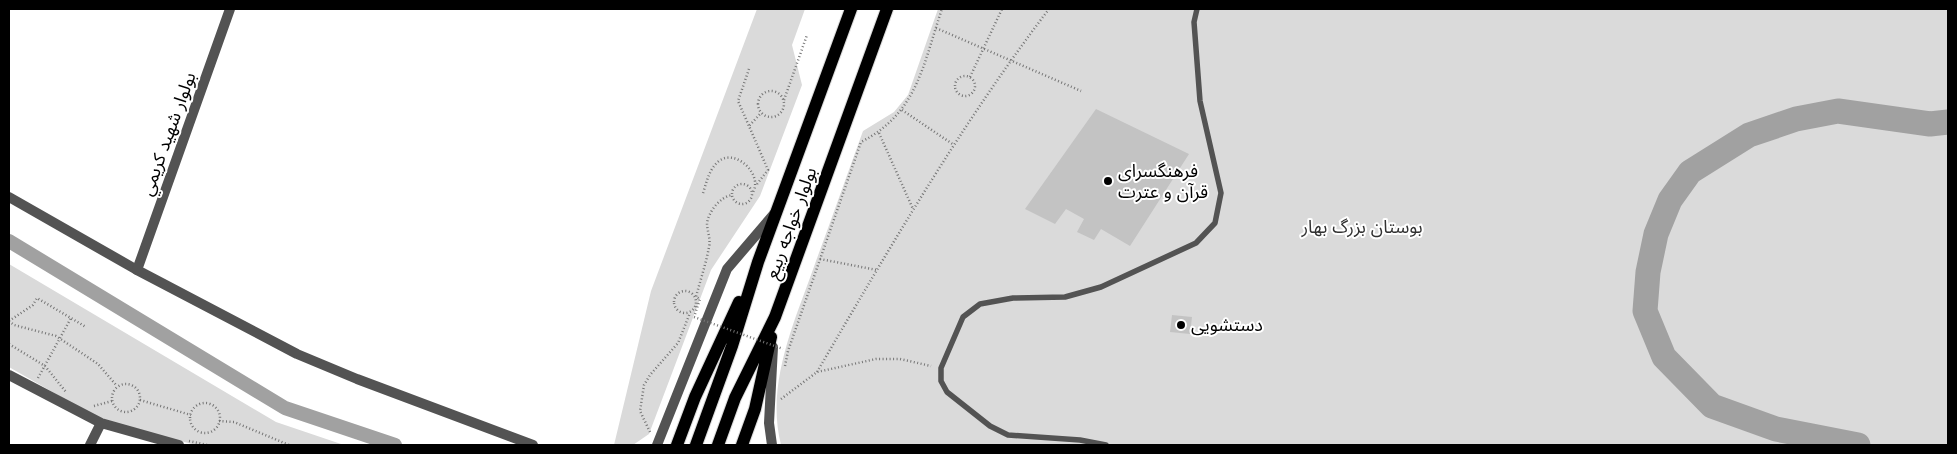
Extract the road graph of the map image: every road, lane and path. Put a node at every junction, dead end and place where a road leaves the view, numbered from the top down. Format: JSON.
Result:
{"nodes":[{"id":1,"x":230,"y":9,"type":"edge"},
{"id":2,"x":851,"y":9,"type":"edge"},
{"id":3,"x":888,"y":9,"type":"edge"},
{"id":4,"x":942,"y":9,"type":"edge"},
{"id":5,"x":1002,"y":9,"type":"edge"},
{"id":6,"x":1049,"y":9,"type":"edge"},
{"id":7,"x":1197,"y":9,"type":"edge"},
{"id":8,"x":936,"y":28,"type":"junction"},
{"id":9,"x":807,"y":35,"type":"dead end"},
{"id":10,"x":984,"y":48,"type":"junction"},
{"id":11,"x":1011,"y":60,"type":"junction"},
{"id":12,"x":749,"y":69,"type":"dead end"},
{"id":13,"x":970,"y":77,"type":"junction"},
{"id":14,"x":1081,"y":91,"type":"dead end"},
{"id":15,"x":784,"y":100,"type":"junction"},
{"id":16,"x":902,"y":110,"type":"junction"},
{"id":17,"x":760,"y":113,"type":"junction"},
{"id":18,"x":749,"y":126,"type":"junction"},
{"id":19,"x":879,"y":133,"type":"junction"},
{"id":20,"x":954,"y":145,"type":"junction"},
{"id":21,"x":757,"y":186,"type":"junction"},
{"id":22,"x":753,"y":192,"type":"junction"},
{"id":23,"x":703,"y":193,"type":"dead end"},
{"id":24,"x":732,"y":195,"type":"junction"},
{"id":25,"x":9,"y":197,"type":"edge"},
{"id":26,"x":777,"y":209,"type":"junction"},
{"id":27,"x":913,"y":209,"type":"junction"},
{"id":28,"x":820,"y":259,"type":"junction"},
{"id":29,"x":758,"y":262,"type":"junction"},
{"id":30,"x":137,"y":270,"type":"junction"},
{"id":31,"x":876,"y":270,"type":"junction"},
{"id":32,"x":696,"y":297,"type":"junction"},
{"id":33,"x":690,"y":312,"type":"junction"},
{"id":34,"x":775,"y":317,"type":"junction"},
{"id":35,"x":71,"y":318,"type":"junction"},
{"id":36,"x":9,"y":321,"type":"edge"},
{"id":37,"x":86,"y":327,"type":"dead end"},
{"id":38,"x":60,"y":338,"type":"junction"},
{"id":39,"x":9,"y":344,"type":"edge"},
{"id":40,"x":783,"y":349,"type":"dead end"},
{"id":41,"x":45,"y":366,"type":"junction"},
{"id":42,"x":941,"y":368,"type":"junction"},
{"id":43,"x":817,"y":372,"type":"junction"},
{"id":44,"x":784,"y":373,"type":"dead end"},
{"id":45,"x":9,"y":375,"type":"edge"},
{"id":46,"x":118,"y":386,"type":"junction"},
{"id":47,"x":33,"y":388,"type":"junction"},
{"id":48,"x":782,"y":390,"type":"dead end"},
{"id":49,"x":781,"y":399,"type":"junction"},
{"id":50,"x":140,"y":400,"type":"junction"},
{"id":51,"x":770,"y":408,"type":"junction"},
{"id":52,"x":78,"y":411,"type":"junction"},
{"id":53,"x":190,"y":414,"type":"junction"},
{"id":54,"x":219,"y":421,"type":"junction"},
{"id":55,"x":101,"y":424,"type":"junction"},
{"id":56,"x":659,"y":444,"type":"edge"},
{"id":57,"x":90,"y":445,"type":"edge"},
{"id":58,"x":179,"y":445,"type":"edge"},
{"id":59,"x":289,"y":445,"type":"edge"},
{"id":60,"x":533,"y":445,"type":"edge"},
{"id":61,"x":678,"y":445,"type":"edge"},
{"id":62,"x":696,"y":445,"type":"edge"},
{"id":63,"x":718,"y":445,"type":"edge"},
{"id":64,"x":742,"y":445,"type":"edge"},
{"id":65,"x":772,"y":445,"type":"edge"},
{"id":66,"x":1106,"y":445,"type":"edge"}],
"edges":[{"from":1,"to":30,"type":"street","name":"بولوار شهيد كريمي"},
{"from":2,"to":26,"type":"main road","name":"بولوار خواجه ربیع"},
{"from":3,"to":34,"type":"main road","name":"بولوار خواجه ربیع"},
{"from":4,"to":8,"type":"path"},
{"from":5,"to":10,"type":"path"},
{"from":6,"to":11,"type":"path"},
{"from":7,"to":42,"type":"lane"},
{"from":8,"to":10,"type":"path"},
{"from":8,"to":16,"type":"path"},
{"from":9,"to":15,"type":"path"},
{"from":10,"to":11,"type":"path"},
{"from":10,"to":13,"type":"path"},
{"from":11,"to":14,"type":"path"},
{"from":11,"to":20,"type":"path"},
{"from":12,"to":18,"type":"path"},
{"from":13,"to":13,"type":"path"},
{"from":15,"to":17,"type":"path"},
{"from":15,"to":17,"type":"path"},
{"from":16,"to":19,"type":"path"},
{"from":16,"to":20,"type":"path"},
{"from":17,"to":18,"type":"path"},
{"from":18,"to":21,"type":"path"},
{"from":19,"to":27,"type":"path"},
{"from":19,"to":28,"type":"path"},
{"from":20,"to":27,"type":"path"},
{"from":21,"to":22,"type":"path"},
{"from":21,"to":23,"type":"path"},
{"from":22,"to":24,"type":"path"},
{"from":22,"to":24,"type":"path"},
{"from":24,"to":32,"type":"path"},
{"from":25,"to":30,"type":"street"},
{"from":26,"to":29,"type":"main road","name":"بولوار خواجه ربیع"},
{"from":26,"to":56,"type":"street"},
{"from":27,"to":31,"type":"path"},
{"from":28,"to":31,"type":"path"},
{"from":28,"to":44,"type":"path"},
{"from":29,"to":61,"type":"main road"},
{"from":29,"to":62,"type":"main road","name":"بولوار خواجه ربیع"},
{"from":30,"to":60,"type":"street"},
{"from":31,"to":43,"type":"path"},
{"from":32,"to":33,"type":"path"},
{"from":32,"to":33,"type":"path"},
{"from":32,"to":40,"type":"path","bridge":true},
{"from":33,"to":56,"type":"path"},
{"from":34,"to":51,"type":"street"},
{"from":34,"to":63,"type":"main road","name":"بولوار خواجه ربیع"},
{"from":34,"to":64,"type":"main road"},
{"from":35,"to":36,"type":"path"},
{"from":35,"to":37,"type":"path"},
{"from":35,"to":38,"type":"path"},
{"from":36,"to":38,"type":"path"},
{"from":38,"to":41,"type":"path"},
{"from":38,"to":46,"type":"path"},
{"from":39,"to":41,"type":"path"},
{"from":41,"to":47,"type":"path"},
{"from":41,"to":52,"type":"path"},
{"from":42,"to":43,"type":"path"},
{"from":42,"to":66,"type":"lane"},
{"from":43,"to":49,"type":"path"},
{"from":45,"to":47,"type":"street"},
{"from":46,"to":50,"type":"path"},
{"from":46,"to":50,"type":"path"},
{"from":47,"to":52,"type":"street"},
{"from":48,"to":49,"type":"path"},
{"from":49,"to":51,"type":"path"},
{"from":50,"to":53,"type":"path"},
{"from":51,"to":65,"type":"street"},
{"from":52,"to":55,"type":"street"},
{"from":53,"to":54,"type":"path"},
{"from":53,"to":54,"type":"path"},
{"from":54,"to":59,"type":"path"},
{"from":55,"to":57,"type":"street"},
{"from":55,"to":58,"type":"street"}]}
